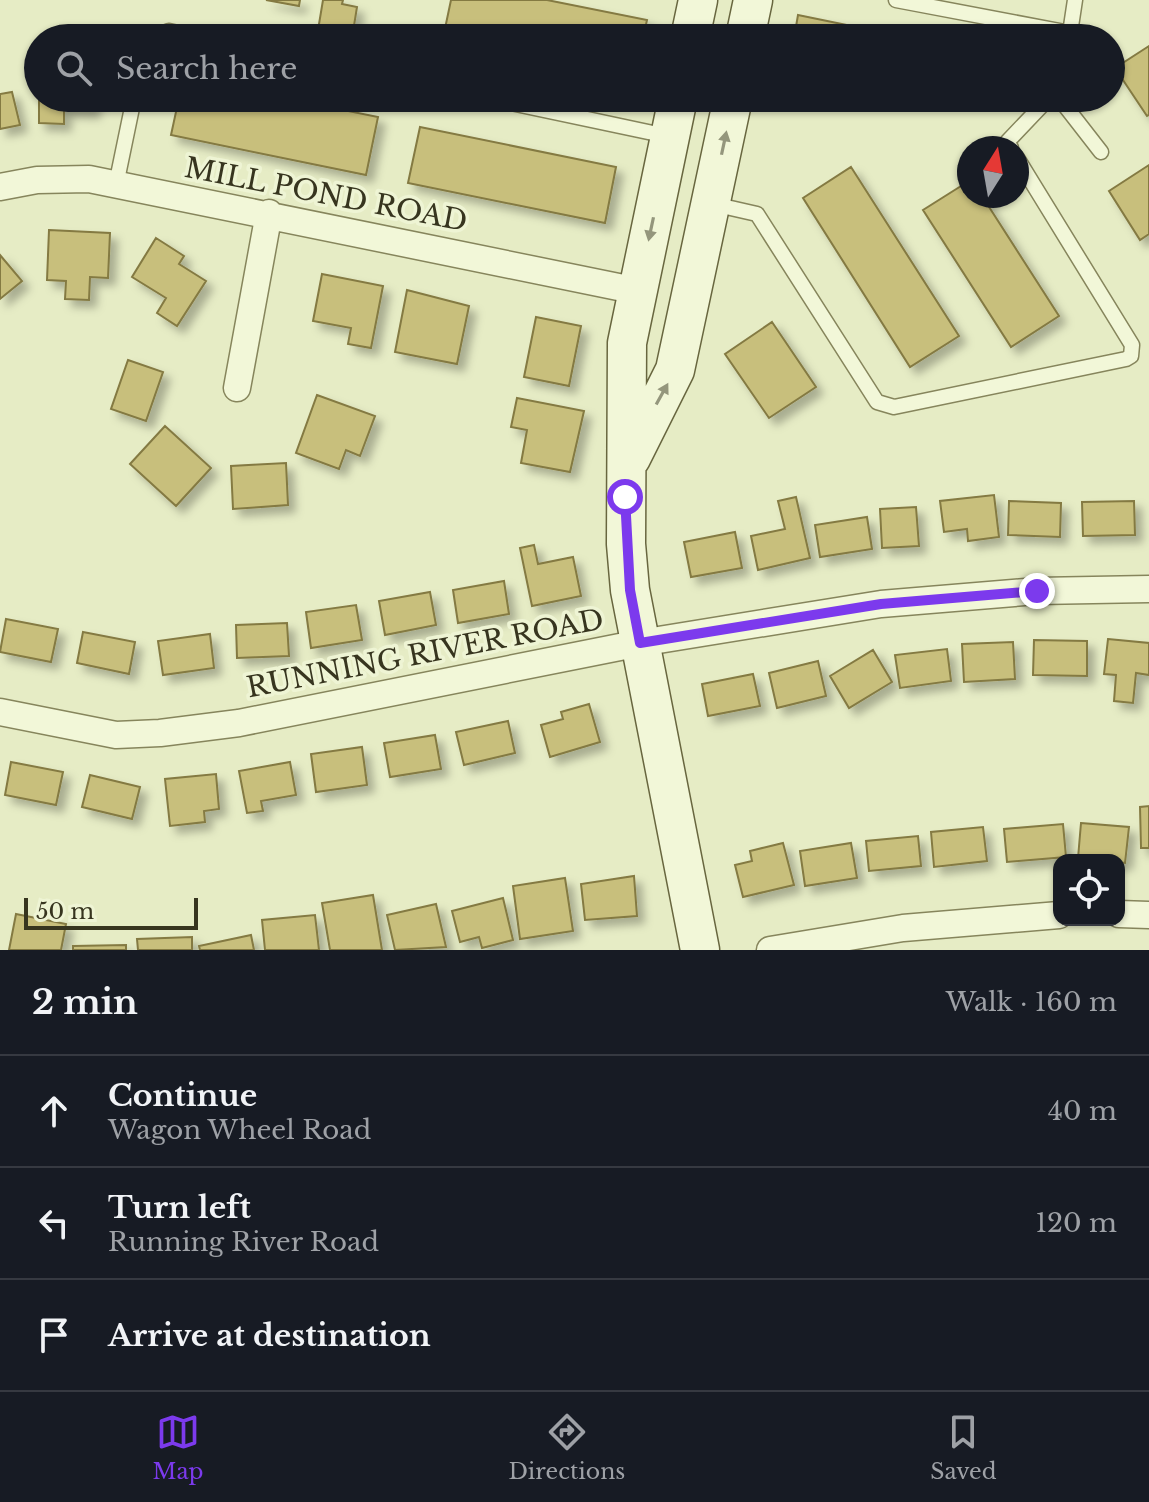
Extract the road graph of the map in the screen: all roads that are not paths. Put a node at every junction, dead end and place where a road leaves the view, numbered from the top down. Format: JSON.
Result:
{"nodes":[{"id":1,"x":698,"y":0,"type":"edge"},
{"id":2,"x":753,"y":0,"type":"edge"},
{"id":3,"x":896,"y":0,"type":"edge"},
{"id":4,"x":1075,"y":0,"type":"edge"},
{"id":5,"x":693,"y":24,"type":"edge"},
{"id":6,"x":748,"y":24,"type":"edge"},
{"id":7,"x":1011,"y":24,"type":"edge"},
{"id":8,"x":1071,"y":24,"type":"edge"},
{"id":9,"x":131,"y":112,"type":"edge"},
{"id":10,"x":555,"y":112,"type":"edge"},
{"id":11,"x":675,"y":112,"type":"edge"},
{"id":12,"x":730,"y":112,"type":"edge"},
{"id":13,"x":1036,"y":112,"type":"edge"},
{"id":14,"x":1070,"y":112,"type":"edge"},
{"id":15,"x":670,"y":136,"type":"junction"},
{"id":16,"x":1013,"y":136,"type":"edge"},
{"id":17,"x":1101,"y":152,"type":"dead end"},
{"id":18,"x":1029,"y":178,"type":"edge"},
{"id":19,"x":116,"y":185,"type":"junction"},
{"id":20,"x":0,"y":187,"type":"edge"},
{"id":21,"x":711,"y":204,"type":"junction"},
{"id":22,"x":269,"y":213,"type":"junction"},
{"id":23,"x":638,"y":291,"type":"junction"},
{"id":24,"x":691,"y":302,"type":"junction"},
{"id":25,"x":237,"y":388,"type":"dead end"},
{"id":26,"x":628,"y":464,"type":"junction"},
{"id":27,"x":1149,"y":589,"type":"edge"},
{"id":28,"x":640,"y":643,"type":"junction"},
{"id":29,"x":0,"y":712,"type":"edge"},
{"id":30,"x":1125,"y":914,"type":"edge"},
{"id":31,"x":1149,"y":915,"type":"edge"},
{"id":32,"x":1053,"y":916,"type":"edge"},
{"id":33,"x":700,"y":950,"type":"edge"},
{"id":34,"x":770,"y":950,"type":"edge"}],
"edges":[{"from":1,"to":5,"type":"street"},
{"from":2,"to":6,"type":"street"},
{"from":3,"to":7,"type":"lane"},
{"from":4,"to":8,"type":"lane"},
{"from":9,"to":19,"type":"lane"},
{"from":10,"to":15,"type":"lane"},
{"from":11,"to":15,"type":"street"},
{"from":21,"to":12,"type":"street","one_way":true},
{"from":13,"to":16,"type":"lane"},
{"from":14,"to":17,"type":"lane"},
{"from":15,"to":23,"type":"street","one_way":true},
{"from":18,"to":21,"type":"lane"},
{"from":19,"to":20,"type":"street","name":"MILL POND ROAD"},
{"from":19,"to":22,"type":"street","name":"MILL POND ROAD"},
{"from":21,"to":24,"type":"street"},
{"from":22,"to":23,"type":"street","name":"MILL POND ROAD"},
{"from":22,"to":25,"type":"street"},
{"from":23,"to":24,"type":"street"},
{"from":23,"to":26,"type":"street"},
{"from":26,"to":24,"type":"street","one_way":true},
{"from":26,"to":28,"type":"street"},
{"from":27,"to":28,"type":"street","name":"RUNNING RIVER ROAD"},
{"from":28,"to":29,"type":"street","name":"RUNNING RIVER ROAD"},
{"from":28,"to":33,"type":"street"},
{"from":30,"to":31,"type":"street"},
{"from":32,"to":34,"type":"street"}]}
